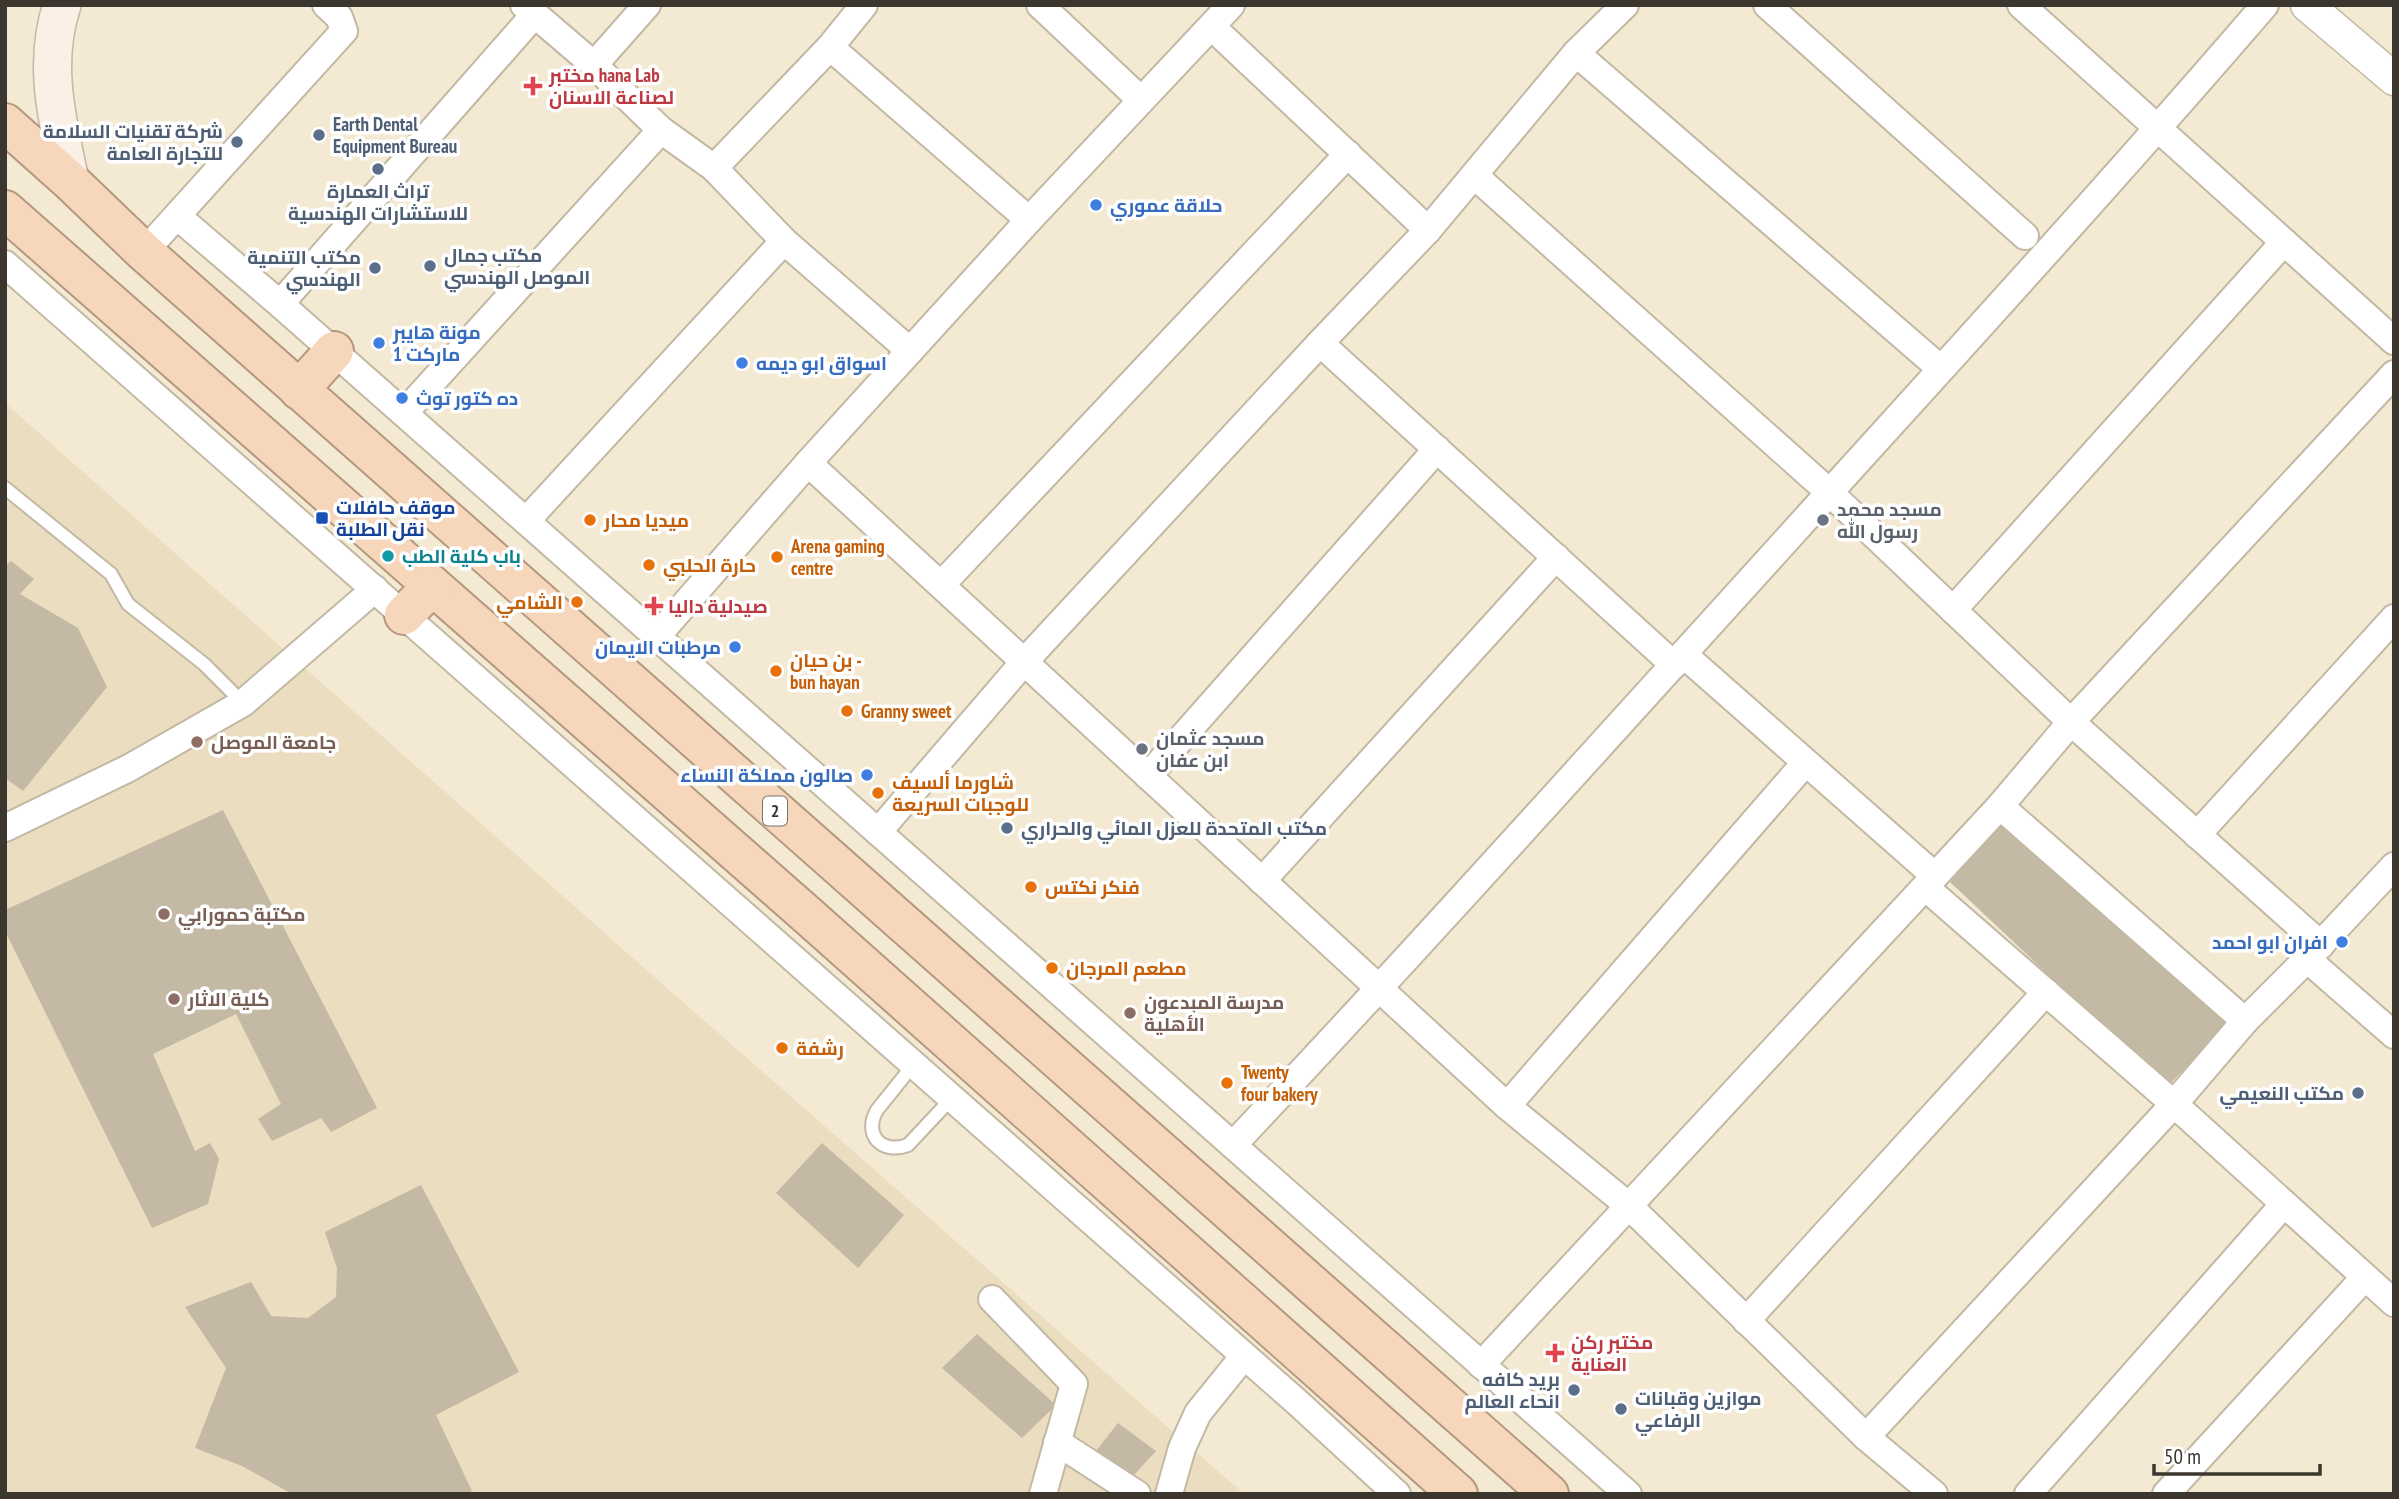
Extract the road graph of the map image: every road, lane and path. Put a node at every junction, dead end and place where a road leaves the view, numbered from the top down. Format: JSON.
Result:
{"nodes":[{"id":1,"x":62,"y":5,"type":"edge"},
{"id":2,"x":326,"y":5,"type":"edge"},
{"id":3,"x":647,"y":5,"type":"edge"},
{"id":4,"x":864,"y":5,"type":"edge"},
{"id":5,"x":1040,"y":5,"type":"edge"},
{"id":6,"x":1231,"y":5,"type":"edge"},
{"id":7,"x":1625,"y":5,"type":"edge"},
{"id":8,"x":1767,"y":5,"type":"edge"},
{"id":9,"x":2021,"y":5,"type":"edge"},
{"id":10,"x":2265,"y":5,"type":"edge"},
{"id":11,"x":2307,"y":5,"type":"edge"},
{"id":12,"x":530,"y":10,"type":"edge"},
{"id":13,"x":1212,"y":27,"type":"junction"},
{"id":14,"x":830,"y":47,"type":"junction"},
{"id":15,"x":1576,"y":53,"type":"junction"},
{"id":16,"x":594,"y":65,"type":"junction"},
{"id":17,"x":2394,"y":79,"type":"edge"},
{"id":18,"x":1141,"y":100,"type":"junction"},
{"id":19,"x":5,"y":123,"type":"edge"},
{"id":20,"x":2159,"y":129,"type":"junction"},
{"id":21,"x":661,"y":130,"type":"junction"},
{"id":22,"x":1348,"y":154,"type":"junction"},
{"id":23,"x":714,"y":168,"type":"junction"},
{"id":24,"x":1475,"y":176,"type":"junction"},
{"id":25,"x":70,"y":181,"type":"junction"},
{"id":26,"x":5,"y":210,"type":"edge"},
{"id":27,"x":177,"y":216,"type":"junction"},
{"id":28,"x":1029,"y":220,"type":"junction"},
{"id":29,"x":1428,"y":230,"type":"junction"},
{"id":30,"x":2025,"y":236,"type":"dead end"},
{"id":31,"x":784,"y":241,"type":"junction"},
{"id":32,"x":2284,"y":242,"type":"junction"},
{"id":33,"x":144,"y":252,"type":"junction"},
{"id":34,"x":5,"y":264,"type":"edge"},
{"id":35,"x":281,"y":304,"type":"junction"},
{"id":36,"x":2394,"y":341,"type":"edge"},
{"id":37,"x":1320,"y":343,"type":"junction"},
{"id":38,"x":334,"y":351,"type":"junction"},
{"id":39,"x":910,"y":351,"type":"junction"},
{"id":40,"x":1941,"y":369,"type":"junction"},
{"id":41,"x":2394,"y":374,"type":"edge"},
{"id":42,"x":299,"y":390,"type":"junction"},
{"id":43,"x":404,"y":414,"type":"junction"},
{"id":44,"x":1437,"y":449,"type":"junction"},
{"id":45,"x":808,"y":463,"type":"junction"},
{"id":46,"x":5,"y":488,"type":"edge"},
{"id":47,"x":1829,"y":492,"type":"junction"},
{"id":48,"x":526,"y":521,"type":"junction"},
{"id":49,"x":1556,"y":557,"type":"junction"},
{"id":50,"x":941,"y":585,"type":"junction"},
{"id":51,"x":432,"y":586,"type":"junction"},
{"id":52,"x":374,"y":589,"type":"junction"},
{"id":53,"x":1953,"y":610,"type":"junction"},
{"id":54,"x":404,"y":615,"type":"junction"},
{"id":55,"x":2394,"y":618,"type":"edge"},
{"id":56,"x":657,"y":636,"type":"junction"},
{"id":57,"x":1678,"y":659,"type":"junction"},
{"id":58,"x":1024,"y":662,"type":"junction"},
{"id":59,"x":243,"y":703,"type":"junction"},
{"id":60,"x":2071,"y":722,"type":"junction"},
{"id":61,"x":1805,"y":763,"type":"junction"},
{"id":62,"x":1148,"y":776,"type":"junction"},
{"id":63,"x":2000,"y":806,"type":"junction"},
{"id":64,"x":5,"y":828,"type":"edge"},
{"id":65,"x":878,"y":832,"type":"junction"},
{"id":66,"x":2197,"y":835,"type":"junction"},
{"id":67,"x":2394,"y":866,"type":"edge"},
{"id":68,"x":844,"y":872,"type":"junction"},
{"id":69,"x":1262,"y":881,"type":"junction"},
{"id":70,"x":1930,"y":881,"type":"junction"},
{"id":71,"x":805,"y":913,"type":"junction"},
{"id":72,"x":2314,"y":952,"type":"junction"},
{"id":73,"x":1380,"y":989,"type":"junction"},
{"id":74,"x":2046,"y":992,"type":"junction"},
{"id":75,"x":2245,"y":1021,"type":"junction"},
{"id":76,"x":2394,"y":1035,"type":"edge"},
{"id":77,"x":914,"y":1064,"type":"junction"},
{"id":78,"x":952,"y":1098,"type":"junction"},
{"id":79,"x":2174,"y":1104,"type":"junction"},
{"id":80,"x":1507,"y":1106,"type":"junction"},
{"id":81,"x":1233,"y":1145,"type":"junction"},
{"id":82,"x":2284,"y":1203,"type":"junction"},
{"id":83,"x":1629,"y":1206,"type":"junction"},
{"id":84,"x":2365,"y":1277,"type":"junction"},
{"id":85,"x":2392,"y":1298,"type":"edge"},
{"id":86,"x":992,"y":1299,"type":"dead end"},
{"id":87,"x":1746,"y":1321,"type":"junction"},
{"id":88,"x":1244,"y":1356,"type":"junction"},
{"id":89,"x":1482,"y":1365,"type":"junction"},
{"id":90,"x":1867,"y":1437,"type":"junction"},
{"id":91,"x":1057,"y":1442,"type":"junction"},
{"id":92,"x":1043,"y":1494,"type":"edge"},
{"id":93,"x":1137,"y":1494,"type":"edge"},
{"id":94,"x":1169,"y":1494,"type":"edge"},
{"id":95,"x":1397,"y":1494,"type":"edge"},
{"id":96,"x":1458,"y":1494,"type":"edge"},
{"id":97,"x":1549,"y":1494,"type":"edge"},
{"id":98,"x":1628,"y":1494,"type":"edge"},
{"id":99,"x":1934,"y":1494,"type":"edge"},
{"id":100,"x":2028,"y":1494,"type":"edge"},
{"id":101,"x":2166,"y":1494,"type":"edge"}],
"edges":[{"from":1,"to":25,"type":"main road"},
{"from":2,"to":27,"type":"street"},
{"from":3,"to":16,"type":"street"},
{"from":4,"to":14,"type":"street"},
{"from":5,"to":18,"type":"street"},
{"from":6,"to":13,"type":"street"},
{"from":7,"to":15,"type":"street"},
{"from":8,"to":30,"type":"street"},
{"from":9,"to":20,"type":"street"},
{"from":10,"to":20,"type":"street"},
{"from":11,"to":17,"type":"street"},
{"from":12,"to":16,"type":"street"},
{"from":12,"to":35,"type":"street"},
{"from":13,"to":18,"type":"street"},
{"from":13,"to":22,"type":"street"},
{"from":14,"to":23,"type":"street"},
{"from":14,"to":28,"type":"street"},
{"from":15,"to":24,"type":"street"},
{"from":15,"to":40,"type":"street"},
{"from":16,"to":21,"type":"street"},
{"from":18,"to":28,"type":"street"},
{"from":19,"to":25,"type":"highway","number":"2"},
{"from":20,"to":32,"type":"street"},
{"from":20,"to":40,"type":"street"},
{"from":21,"to":23,"type":"street"},
{"from":21,"to":43,"type":"street"},
{"from":22,"to":29,"type":"street"},
{"from":22,"to":50,"type":"street"},
{"from":23,"to":31,"type":"street"},
{"from":24,"to":29,"type":"street"},
{"from":24,"to":47,"type":"street"},
{"from":25,"to":33,"type":"highway","number":"2"},
{"from":26,"to":51,"type":"highway"},
{"from":27,"to":33,"type":"street"},
{"from":27,"to":35,"type":"street"},
{"from":28,"to":39,"type":"street"},
{"from":29,"to":37,"type":"street"},
{"from":31,"to":39,"type":"street"},
{"from":31,"to":48,"type":"street"},
{"from":32,"to":36,"type":"street"},
{"from":32,"to":53,"type":"street"},
{"from":33,"to":42,"type":"highway","number":"2"},
{"from":34,"to":52,"type":"street"},
{"from":35,"to":38,"type":"street"},
{"from":37,"to":44,"type":"street"},
{"from":37,"to":58,"type":"street"},
{"from":38,"to":42,"type":"highway"},
{"from":38,"to":43,"type":"street"},
{"from":39,"to":45,"type":"street"},
{"from":40,"to":47,"type":"street"},
{"from":41,"to":60,"type":"street"},
{"from":42,"to":68,"type":"highway","number":"2"},
{"from":43,"to":48,"type":"street"},
{"from":44,"to":49,"type":"street"},
{"from":44,"to":62,"type":"street"},
{"from":45,"to":50,"type":"street"},
{"from":45,"to":56,"type":"street"},
{"from":46,"to":59,"type":"lane"},
{"from":47,"to":53,"type":"street"},
{"from":47,"to":57,"type":"street"},
{"from":48,"to":56,"type":"street"},
{"from":49,"to":57,"type":"street"},
{"from":49,"to":69,"type":"street"},
{"from":50,"to":58,"type":"street"},
{"from":51,"to":54,"type":"highway"},
{"from":51,"to":71,"type":"highway"},
{"from":52,"to":54,"type":"street"},
{"from":52,"to":59,"type":"street"},
{"from":53,"to":60,"type":"street"},
{"from":54,"to":77,"type":"street"},
{"from":55,"to":66,"type":"street"},
{"from":56,"to":65,"type":"street"},
{"from":57,"to":61,"type":"street"},
{"from":57,"to":73,"type":"street"},
{"from":58,"to":62,"type":"street"},
{"from":58,"to":65,"type":"street"},
{"from":59,"to":64,"type":"street"},
{"from":60,"to":63,"type":"street"},
{"from":60,"to":66,"type":"street"},
{"from":61,"to":70,"type":"street"},
{"from":61,"to":80,"type":"street"},
{"from":62,"to":69,"type":"street"},
{"from":63,"to":70,"type":"street"},
{"from":63,"to":75,"type":"street"},
{"from":65,"to":81,"type":"street"},
{"from":66,"to":72,"type":"street"},
{"from":67,"to":72,"type":"street"},
{"from":68,"to":71,"type":"highway"},
{"from":68,"to":97,"type":"highway","number":"2"},
{"from":69,"to":73,"type":"street"},
{"from":70,"to":74,"type":"street"},
{"from":70,"to":83,"type":"street"},
{"from":71,"to":96,"type":"highway"},
{"from":72,"to":75,"type":"street"},
{"from":72,"to":76,"type":"street"},
{"from":73,"to":80,"type":"street"},
{"from":73,"to":81,"type":"street"},
{"from":74,"to":79,"type":"street"},
{"from":74,"to":87,"type":"street"},
{"from":75,"to":79,"type":"street"},
{"from":77,"to":78,"type":"street"},
{"from":77,"to":78,"type":"lane"},
{"from":78,"to":88,"type":"street"},
{"from":79,"to":82,"type":"street"},
{"from":79,"to":90,"type":"street"},
{"from":80,"to":83,"type":"street"},
{"from":81,"to":89,"type":"street"},
{"from":82,"to":84,"type":"street"},
{"from":82,"to":100,"type":"street"},
{"from":83,"to":87,"type":"street"},
{"from":83,"to":89,"type":"street"},
{"from":84,"to":85,"type":"street"},
{"from":84,"to":101,"type":"street"},
{"from":86,"to":91,"type":"street"},
{"from":87,"to":90,"type":"street"},
{"from":88,"to":94,"type":"street"},
{"from":88,"to":95,"type":"street"},
{"from":89,"to":98,"type":"street"},
{"from":90,"to":99,"type":"street"},
{"from":91,"to":92,"type":"street"},
{"from":91,"to":93,"type":"street"}]}
